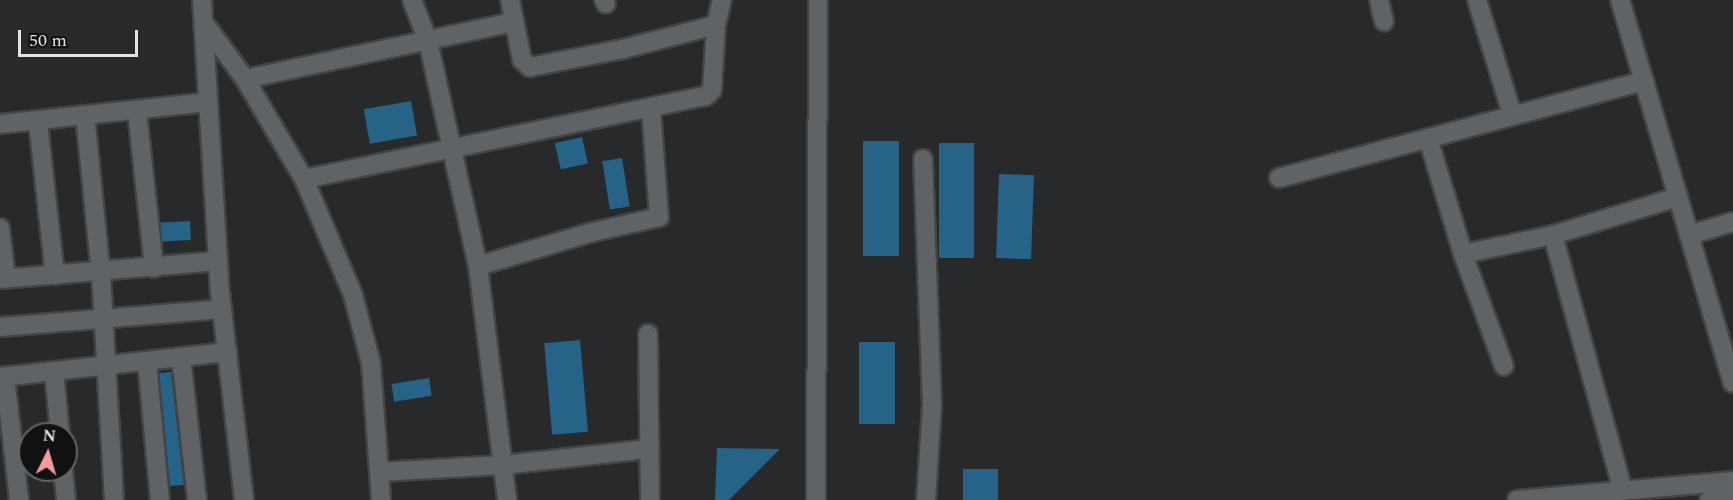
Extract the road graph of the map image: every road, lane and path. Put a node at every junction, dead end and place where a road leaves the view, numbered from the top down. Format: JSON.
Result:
{"nodes":[{"id":1,"x":202,"y":0,"type":"edge"},
{"id":2,"x":412,"y":0,"type":"edge"},
{"id":3,"x":510,"y":0,"type":"edge"},
{"id":4,"x":722,"y":0,"type":"edge"},
{"id":5,"x":818,"y":0,"type":"edge"},
{"id":6,"x":1379,"y":0,"type":"edge"},
{"id":7,"x":1477,"y":0,"type":"edge"},
{"id":8,"x":1620,"y":0,"type":"edge"},
{"id":9,"x":1384,"y":21,"type":"dead end"},
{"id":10,"x":514,"y":22,"type":"junction"},
{"id":11,"x":204,"y":24,"type":"junction"},
{"id":12,"x":716,"y":25,"type":"junction"},
{"id":13,"x":428,"y":41,"type":"junction"},
{"id":14,"x":244,"y":79,"type":"junction"},
{"id":15,"x":1644,"y":81,"type":"junction"},
{"id":16,"x":208,"y":102,"type":"junction"},
{"id":17,"x":651,"y":108,"type":"junction"},
{"id":18,"x":137,"y":111,"type":"junction"},
{"id":19,"x":1512,"y":114,"type":"junction"},
{"id":20,"x":85,"y":115,"type":"junction"},
{"id":21,"x":38,"y":122,"type":"junction"},
{"id":22,"x":0,"y":124,"type":"edge"},
{"id":23,"x":1428,"y":138,"type":"junction"},
{"id":24,"x":452,"y":148,"type":"junction"},
{"id":25,"x":923,"y":159,"type":"dead end"},
{"id":26,"x":1279,"y":178,"type":"dead end"},
{"id":27,"x":304,"y":179,"type":"junction"},
{"id":28,"x":1678,"y":197,"type":"junction"},
{"id":29,"x":1733,"y":222,"type":"edge"},
{"id":30,"x":0,"y":228,"type":"edge"},
{"id":31,"x":1553,"y":235,"type":"junction"},
{"id":32,"x":1689,"y":235,"type":"junction"},
{"id":33,"x":1463,"y":254,"type":"junction"},
{"id":34,"x":218,"y":261,"type":"junction"},
{"id":35,"x":478,"y":266,"type":"junction"},
{"id":36,"x":154,"y":268,"type":"junction"},
{"id":37,"x":101,"y":274,"type":"junction"},
{"id":38,"x":56,"y":275,"type":"junction"},
{"id":39,"x":3,"y":279,"type":"edge"},
{"id":40,"x":222,"y":309,"type":"junction"},
{"id":41,"x":103,"y":320,"type":"junction"},
{"id":42,"x":0,"y":327,"type":"edge"},
{"id":43,"x":648,"y":334,"type":"dead end"},
{"id":44,"x":228,"y":352,"type":"junction"},
{"id":45,"x":181,"y":357,"type":"junction"},
{"id":46,"x":147,"y":361,"type":"junction"},
{"id":47,"x":104,"y":366,"type":"junction"},
{"id":48,"x":1504,"y":366,"type":"dead end"},
{"id":49,"x":54,"y":371,"type":"junction"},
{"id":50,"x":2,"y":377,"type":"edge"},
{"id":51,"x":1733,"y":384,"type":"edge"},
{"id":52,"x":59,"y":422,"type":"edge"},
{"id":53,"x":647,"y":449,"type":"junction"},
{"id":54,"x":503,"y":465,"type":"junction"},
{"id":55,"x":379,"y":472,"type":"junction"},
{"id":56,"x":1733,"y":481,"type":"edge"},
{"id":57,"x":64,"y":482,"type":"edge"},
{"id":58,"x":1623,"y":491,"type":"junction"},
{"id":59,"x":1733,"y":498,"type":"edge"},
{"id":60,"x":19,"y":500,"type":"edge"},
{"id":61,"x":66,"y":500,"type":"edge"},
{"id":62,"x":114,"y":500,"type":"edge"},
{"id":63,"x":160,"y":500,"type":"edge"},
{"id":64,"x":197,"y":500,"type":"edge"},
{"id":65,"x":244,"y":500,"type":"edge"},
{"id":66,"x":381,"y":500,"type":"edge"},
{"id":67,"x":507,"y":500,"type":"edge"},
{"id":68,"x":650,"y":500,"type":"edge"},
{"id":69,"x":816,"y":500,"type":"edge"},
{"id":70,"x":926,"y":500,"type":"edge"},
{"id":71,"x":1517,"y":500,"type":"edge"},
{"id":72,"x":1525,"y":500,"type":"edge"},
{"id":73,"x":1709,"y":500,"type":"edge"}],
"edges":[{"from":1,"to":11,"type":"street"},
{"from":2,"to":13,"type":"street"},
{"from":3,"to":10,"type":"street"},
{"from":4,"to":12,"type":"street"},
{"from":5,"to":69,"type":"street"},
{"from":6,"to":9,"type":"street"},
{"from":7,"to":19,"type":"street"},
{"from":8,"to":15,"type":"street"},
{"from":10,"to":12,"type":"street"},
{"from":10,"to":13,"type":"street"},
{"from":11,"to":14,"type":"street"},
{"from":11,"to":16,"type":"street"},
{"from":12,"to":17,"type":"street"},
{"from":13,"to":14,"type":"street"},
{"from":13,"to":24,"type":"street"},
{"from":14,"to":27,"type":"street"},
{"from":15,"to":19,"type":"street"},
{"from":15,"to":28,"type":"street"},
{"from":16,"to":18,"type":"street"},
{"from":16,"to":34,"type":"street"},
{"from":17,"to":24,"type":"street"},
{"from":17,"to":35,"type":"street"},
{"from":18,"to":20,"type":"street"},
{"from":18,"to":36,"type":"street"},
{"from":19,"to":23,"type":"street"},
{"from":20,"to":21,"type":"street"},
{"from":20,"to":37,"type":"street"},
{"from":21,"to":22,"type":"street"},
{"from":21,"to":38,"type":"street"},
{"from":23,"to":26,"type":"street"},
{"from":23,"to":33,"type":"street"},
{"from":24,"to":27,"type":"street"},
{"from":24,"to":35,"type":"street"},
{"from":25,"to":70,"type":"street"},
{"from":27,"to":55,"type":"street"},
{"from":28,"to":31,"type":"street"},
{"from":28,"to":32,"type":"street"},
{"from":29,"to":32,"type":"street"},
{"from":30,"to":39,"type":"street"},
{"from":31,"to":33,"type":"street"},
{"from":31,"to":58,"type":"street"},
{"from":32,"to":51,"type":"street"},
{"from":33,"to":48,"type":"street"},
{"from":34,"to":36,"type":"street"},
{"from":34,"to":40,"type":"street"},
{"from":35,"to":54,"type":"street"},
{"from":36,"to":37,"type":"street"},
{"from":37,"to":38,"type":"street"},
{"from":37,"to":41,"type":"street"},
{"from":38,"to":39,"type":"street"},
{"from":40,"to":41,"type":"street"},
{"from":40,"to":44,"type":"street"},
{"from":41,"to":42,"type":"street"},
{"from":41,"to":47,"type":"street"},
{"from":43,"to":53,"type":"street"},
{"from":44,"to":45,"type":"street"},
{"from":44,"to":65,"type":"street"},
{"from":45,"to":46,"type":"street"},
{"from":45,"to":64,"type":"street"},
{"from":46,"to":47,"type":"street"},
{"from":46,"to":63,"type":"street"},
{"from":47,"to":49,"type":"street"},
{"from":47,"to":62,"type":"street"},
{"from":49,"to":50,"type":"street"},
{"from":49,"to":52,"type":"street"},
{"from":50,"to":60,"type":"street"},
{"from":53,"to":54,"type":"street"},
{"from":53,"to":68,"type":"street"},
{"from":54,"to":55,"type":"street"},
{"from":54,"to":67,"type":"street"},
{"from":55,"to":66,"type":"street"},
{"from":56,"to":58,"type":"street"},
{"from":57,"to":61,"type":"street"},
{"from":58,"to":72,"type":"street"},
{"from":59,"to":73,"type":"street"},
{"from":71,"to":72,"type":"street"}]}
